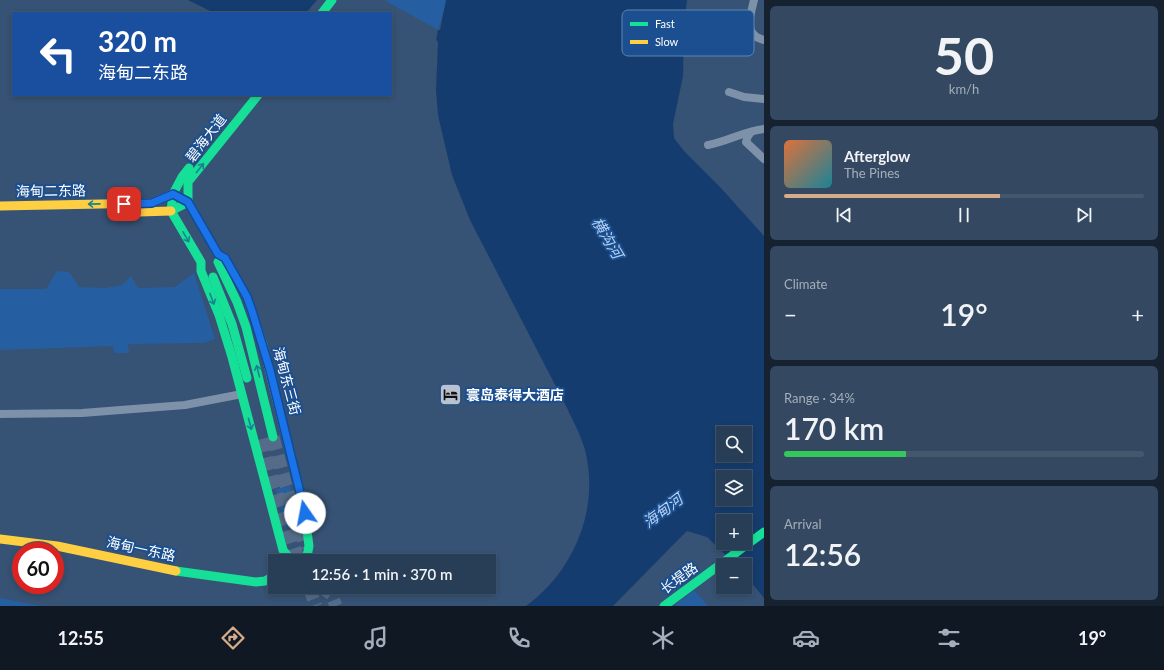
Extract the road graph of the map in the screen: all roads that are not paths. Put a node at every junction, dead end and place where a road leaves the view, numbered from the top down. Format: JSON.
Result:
{"nodes":[{"id":1,"x":332,"y":0,"type":"edge"},
{"id":2,"x":337,"y":0,"type":"edge"},
{"id":3,"x":754,"y":0,"type":"edge"},
{"id":4,"x":752,"y":10,"type":"edge"},
{"id":5,"x":323,"y":12,"type":"edge"},
{"id":6,"x":328,"y":12,"type":"edge"},
{"id":7,"x":754,"y":36,"type":"edge"},
{"id":8,"x":764,"y":40,"type":"edge"},
{"id":9,"x":729,"y":92,"type":"dead end"},
{"id":10,"x":250,"y":96,"type":"edge"},
{"id":11,"x":257,"y":96,"type":"edge"},
{"id":12,"x":764,"y":99,"type":"edge"},
{"id":13,"x":764,"y":129,"type":"edge"},
{"id":14,"x":751,"y":132,"type":"junction"},
{"id":15,"x":708,"y":145,"type":"dead end"},
{"id":16,"x":764,"y":159,"type":"edge"},
{"id":17,"x":173,"y":194,"type":"junction"},
{"id":18,"x":188,"y":202,"type":"junction"},
{"id":19,"x":0,"y":206,"type":"edge"},
{"id":20,"x":171,"y":211,"type":"junction"},
{"id":21,"x":0,"y":213,"type":"edge"},
{"id":22,"x":218,"y":254,"type":"junction"},
{"id":23,"x":201,"y":262,"type":"junction"},
{"id":24,"x":242,"y":394,"type":"junction"},
{"id":25,"x":0,"y":414,"type":"edge"},
{"id":26,"x":273,"y":437,"type":"tunnel mouth"},
{"id":27,"x":262,"y":439,"type":"tunnel mouth"},
{"id":28,"x":764,"y":524,"type":"edge"},
{"id":29,"x":764,"y":532,"type":"edge"},
{"id":30,"x":752,"y":533,"type":"edge"},
{"id":31,"x":0,"y":539,"type":"edge"},
{"id":32,"x":0,"y":543,"type":"edge"},
{"id":33,"x":731,"y":550,"type":"edge"},
{"id":34,"x":286,"y":554,"type":"edge"},
{"id":35,"x":307,"y":554,"type":"edge"},
{"id":36,"x":709,"y":570,"type":"junction"},
{"id":37,"x":268,"y":579,"type":"edge"},
{"id":38,"x":268,"y":587,"type":"edge"},
{"id":39,"x":655,"y":606,"type":"edge"},
{"id":40,"x":664,"y":606,"type":"edge"}],
"edges":[{"from":1,"to":5,"type":"main road"},
{"from":2,"to":6,"type":"main road"},
{"from":3,"to":4,"type":"street"},
{"from":7,"to":8,"type":"street"},
{"from":9,"to":12,"type":"street"},
{"from":10,"to":17,"type":"main road","name":"碧海大道"},
{"from":18,"to":11,"type":"main road","name":"碧海大道","one_way":true},
{"from":13,"to":14,"type":"street"},
{"from":14,"to":15,"type":"street"},
{"from":14,"to":16,"type":"street"},
{"from":17,"to":18,"type":"main road"},
{"from":17,"to":19,"type":"main road","name":"海甸二东路","one_way":true},
{"from":17,"to":20,"type":"main road"},
{"from":18,"to":20,"type":"main road"},
{"from":18,"to":22,"type":"main road","name":"海甸东三街"},
{"from":20,"to":21,"type":"main road","name":"海甸二东路"},
{"from":20,"to":23,"type":"main road","one_way":true},
{"from":26,"to":22,"type":"main road","one_way":true},
{"from":22,"to":35,"type":"main road","name":"海甸东三街"},
{"from":23,"to":24,"type":"main road","one_way":true},
{"from":23,"to":27,"type":"main road"},
{"from":24,"to":25,"type":"street"},
{"from":24,"to":34,"type":"main road","one_way":true},
{"from":28,"to":30,"type":"main road"},
{"from":29,"to":36,"type":"main road"},
{"from":31,"to":37,"type":"main road","name":"海甸一东路"},
{"from":32,"to":38,"type":"main road","name":"海甸一东路"},
{"from":33,"to":36,"type":"main road"},
{"from":36,"to":39,"type":"main road"},
{"from":36,"to":40,"type":"main road","name":"长堤路"}]}
